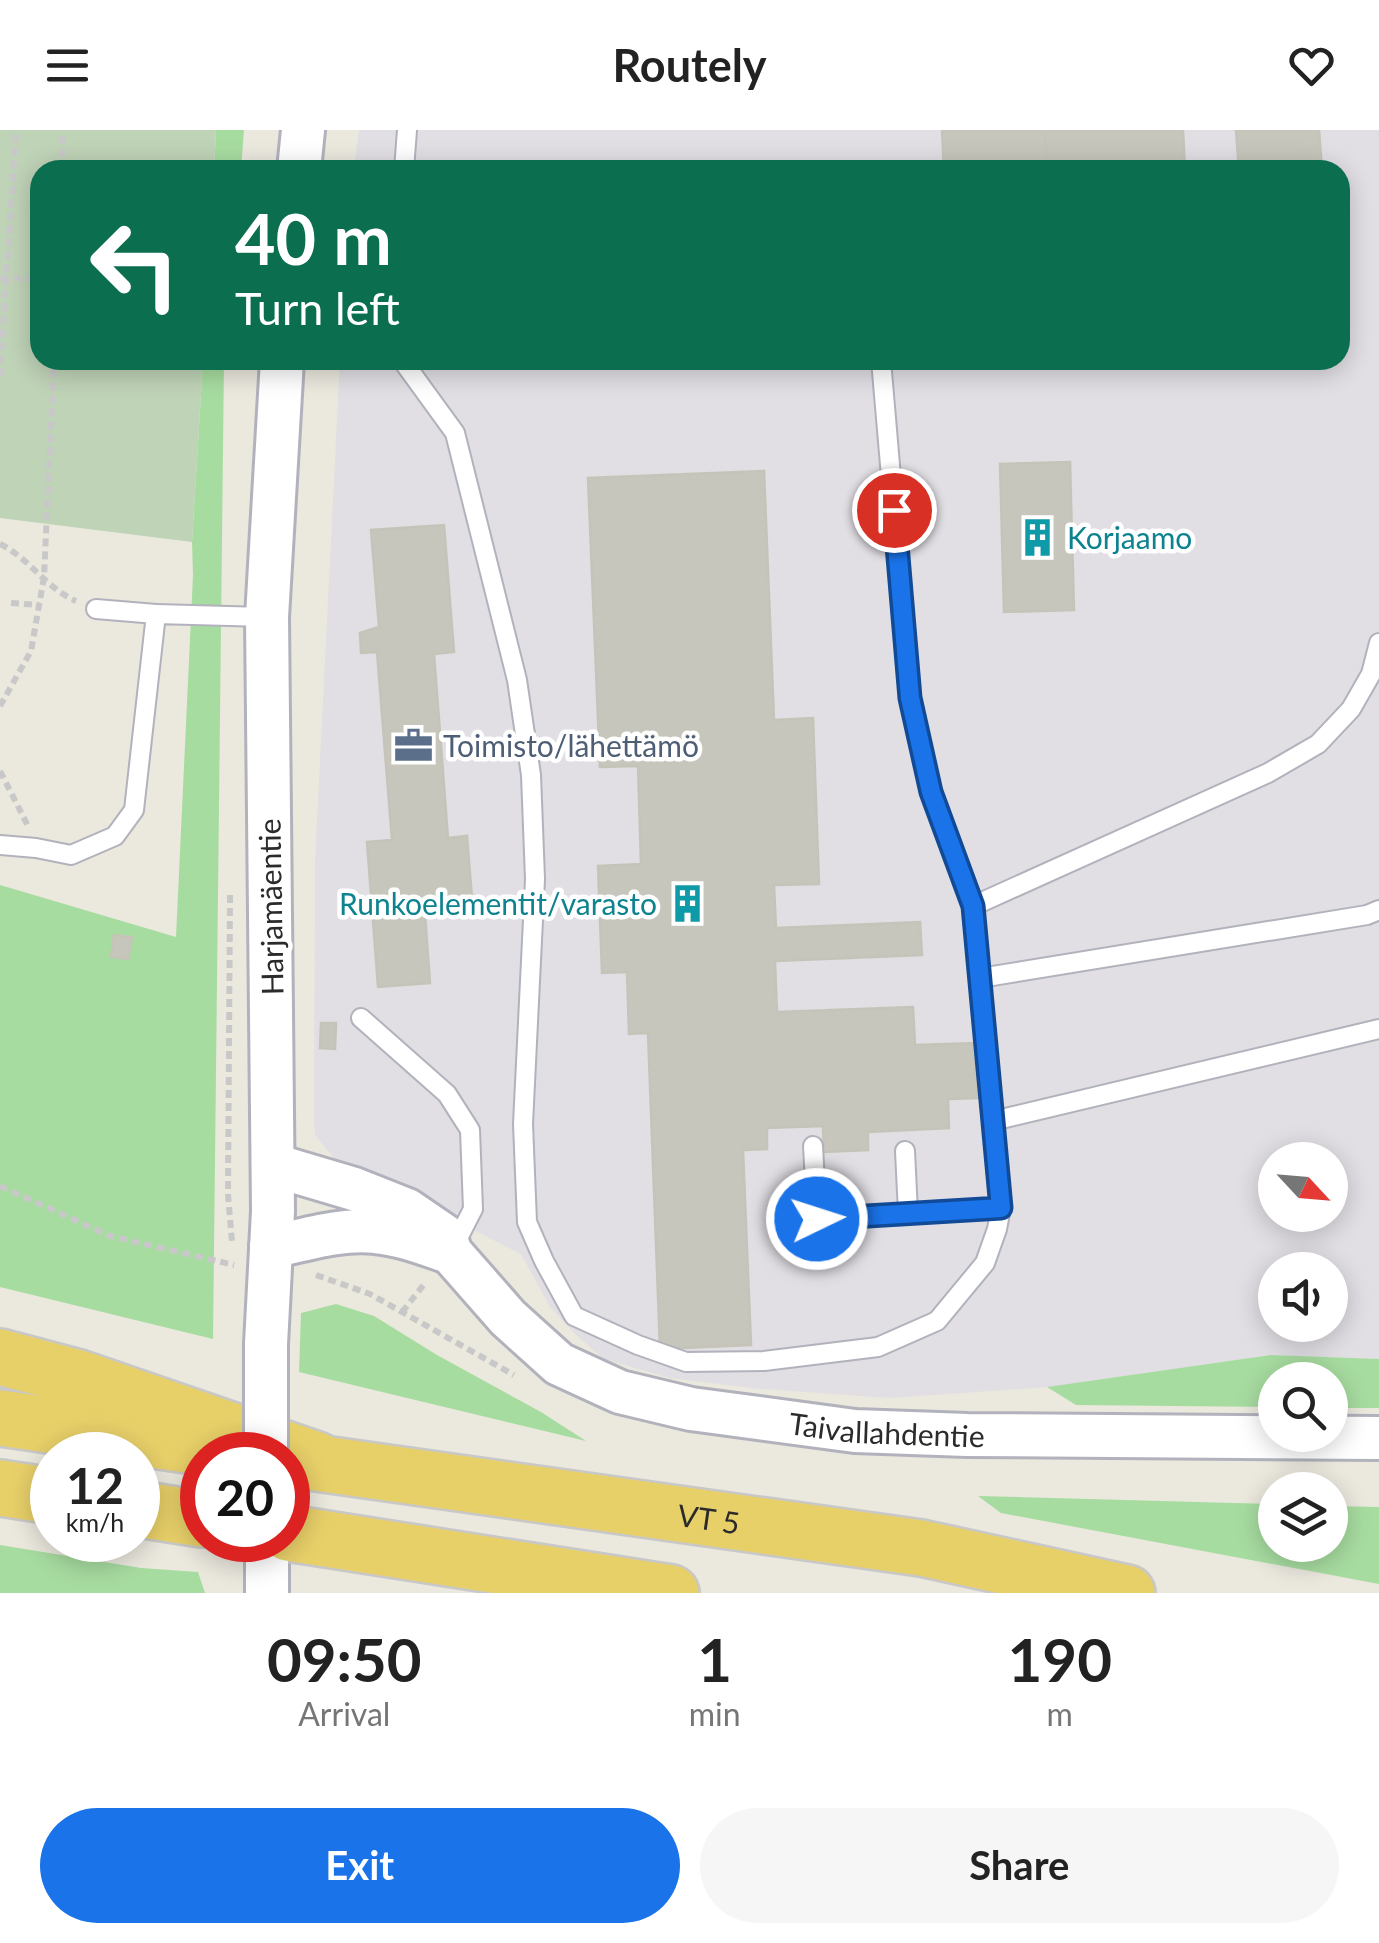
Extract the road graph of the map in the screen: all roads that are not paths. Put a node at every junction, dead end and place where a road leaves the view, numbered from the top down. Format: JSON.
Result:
{"nodes":[{"id":1,"x":303,"y":130,"type":"edge"},
{"id":2,"x":407,"y":130,"type":"edge"},
{"id":3,"x":301,"y":160,"type":"edge"},
{"id":4,"x":405,"y":160,"type":"edge"},
{"id":5,"x":281,"y":370,"type":"edge"},
{"id":6,"x":409,"y":370,"type":"edge"},
{"id":7,"x":881,"y":370,"type":"edge"},
{"id":8,"x":96,"y":609,"type":"road end"},
{"id":9,"x":156,"y":614,"type":"junction"},
{"id":10,"x":267,"y":617,"type":"junction"},
{"id":11,"x":1379,"y":643,"type":"edge"},
{"id":12,"x":0,"y":845,"type":"edge"},
{"id":13,"x":973,"y":906,"type":"junction"},
{"id":14,"x":1379,"y":910,"type":"edge"},
{"id":15,"x":980,"y":978,"type":"junction"},
{"id":16,"x":360,"y":1018,"type":"dead end"},
{"id":17,"x":1379,"y":1029,"type":"edge"},
{"id":18,"x":993,"y":1121,"type":"junction"},
{"id":19,"x":812,"y":1146,"type":"dead end"},
{"id":20,"x":905,"y":1152,"type":"dead end"},
{"id":21,"x":272,"y":1165,"type":"junction"},
{"id":22,"x":1001,"y":1208,"type":"junction"},
{"id":23,"x":908,"y":1214,"type":"junction"},
{"id":24,"x":451,"y":1253,"type":"junction"},
{"id":25,"x":252,"y":1256,"type":"junction"},
{"id":26,"x":0,"y":1358,"type":"edge"},
{"id":27,"x":0,"y":1418,"type":"edge"},
{"id":28,"x":263,"y":1432,"type":"edge"},
{"id":29,"x":1379,"y":1438,"type":"edge"},
{"id":30,"x":180,"y":1443,"type":"edge"},
{"id":31,"x":311,"y":1462,"type":"edge"},
{"id":32,"x":0,"y":1488,"type":"edge"},
{"id":33,"x":30,"y":1493,"type":"edge"},
{"id":34,"x":310,"y":1536,"type":"edge"},
{"id":35,"x":266,"y":1562,"type":"edge"},
{"id":36,"x":267,"y":1593,"type":"edge"},
{"id":37,"x":672,"y":1593,"type":"edge"},
{"id":38,"x":1128,"y":1593,"type":"edge"}],
"edges":[{"from":1,"to":3,"type":"street"},
{"from":2,"to":4,"type":"lane"},
{"from":5,"to":10,"type":"street","name":"Harjamäentie"},
{"from":6,"to":22,"type":"lane"},
{"from":7,"to":13,"type":"lane"},
{"from":8,"to":9,"type":"lane"},
{"from":9,"to":10,"type":"lane"},
{"from":9,"to":12,"type":"lane"},
{"from":10,"to":21,"type":"street","name":"Harjamäentie"},
{"from":11,"to":13,"type":"lane"},
{"from":13,"to":15,"type":"lane"},
{"from":14,"to":15,"type":"lane"},
{"from":15,"to":18,"type":"lane"},
{"from":16,"to":24,"type":"lane"},
{"from":17,"to":18,"type":"lane"},
{"from":18,"to":22,"type":"lane"},
{"from":19,"to":23,"type":"lane"},
{"from":20,"to":23,"type":"lane"},
{"from":21,"to":24,"type":"street","name":"Taivallahdentie"},
{"from":21,"to":25,"type":"street","name":"Harjamäentie"},
{"from":22,"to":23,"type":"lane"},
{"from":24,"to":25,"type":"street"},
{"from":24,"to":29,"type":"street","name":"Taivallahdentie"},
{"from":25,"to":28,"type":"street","name":"Harjamäentie","bridge":true},
{"from":26,"to":31,"type":"highway","name":"VT 5"},
{"from":27,"to":30,"type":"highway"},
{"from":31,"to":38,"type":"highway","name":"VT 5"},
{"from":32,"to":33,"type":"highway"},
{"from":34,"to":37,"type":"highway"},
{"from":35,"to":36,"type":"street"}]}
